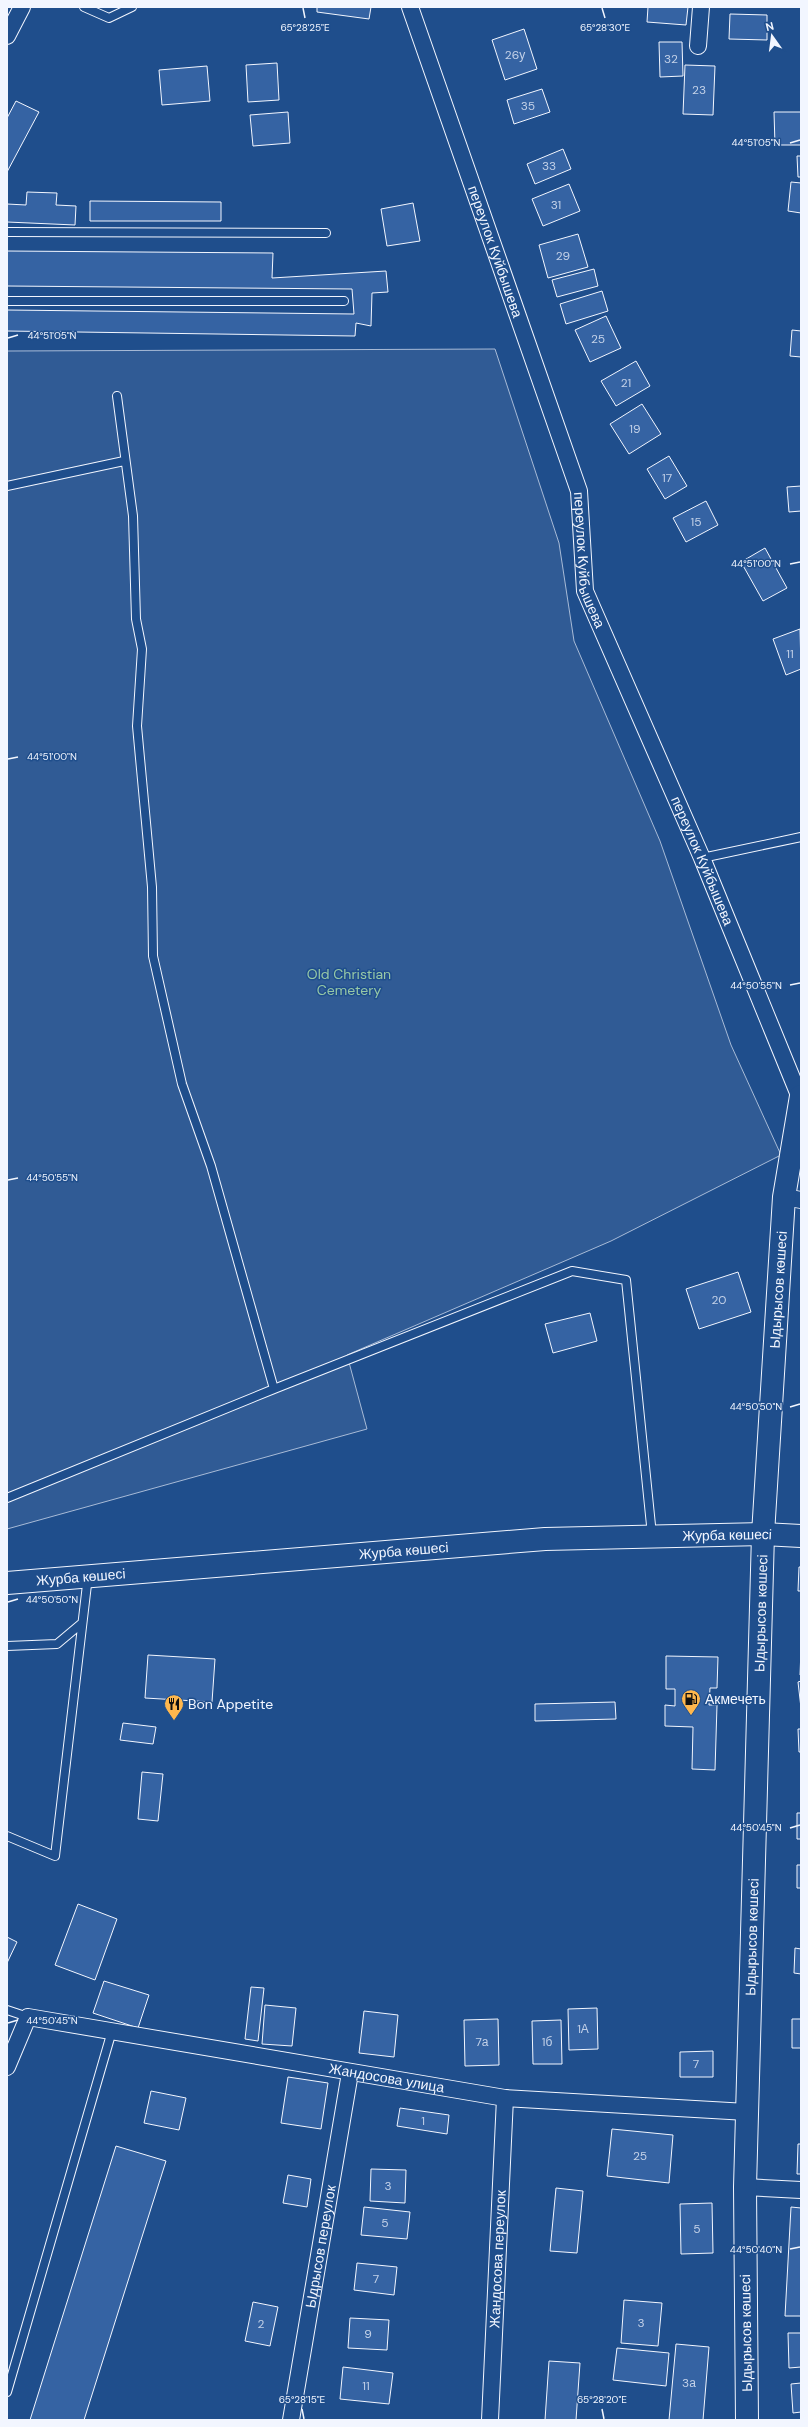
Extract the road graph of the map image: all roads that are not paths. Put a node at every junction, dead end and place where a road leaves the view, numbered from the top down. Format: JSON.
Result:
{"nodes":[{"id":1,"x":22,"y":7,"type":"edge"},
{"id":2,"x":84,"y":7,"type":"edge"},
{"id":3,"x":132,"y":7,"type":"edge"},
{"id":4,"x":410,"y":7,"type":"edge"},
{"id":5,"x":701,"y":7,"type":"edge"},
{"id":6,"x":7,"y":36,"type":"edge"},
{"id":7,"x":698,"y":46,"type":"dead end"},
{"id":8,"x":7,"y":232,"type":"edge"},
{"id":9,"x":326,"y":233,"type":"dead end"},
{"id":10,"x":7,"y":301,"type":"edge"},
{"id":11,"x":344,"y":301,"type":"dead end"},
{"id":12,"x":117,"y":396,"type":"dead end"},
{"id":13,"x":124,"y":461,"type":"junction"},
{"id":14,"x":7,"y":486,"type":"edge"},
{"id":15,"x":801,"y":837,"type":"edge"},
{"id":16,"x":702,"y":858,"type":"junction"},
{"id":17,"x":801,"y":1096,"type":"edge"},
{"id":18,"x":801,"y":1100,"type":"edge"},
{"id":19,"x":792,"y":1199,"type":"edge"},
{"id":20,"x":274,"y":1389,"type":"junction"},
{"id":21,"x":7,"y":1498,"type":"edge"},
{"id":22,"x":763,"y":1534,"type":"junction"},
{"id":23,"x":652,"y":1536,"type":"junction"},
{"id":24,"x":801,"y":1536,"type":"edge"},
{"id":25,"x":88,"y":1576,"type":"junction"},
{"id":26,"x":7,"y":1583,"type":"edge"},
{"id":27,"x":82,"y":1622,"type":"junction"},
{"id":28,"x":7,"y":1646,"type":"edge"},
{"id":29,"x":7,"y":1836,"type":"edge"},
{"id":30,"x":7,"y":2010,"type":"edge"},
{"id":31,"x":28,"y":2017,"type":"junction"},
{"id":32,"x":112,"y":2031,"type":"junction"},
{"id":33,"x":7,"y":2067,"type":"edge"},
{"id":34,"x":350,"y":2072,"type":"junction"},
{"id":35,"x":505,"y":2098,"type":"junction"},
{"id":36,"x":747,"y":2112,"type":"junction"},
{"id":37,"x":745,"y":2187,"type":"junction"},
{"id":38,"x":801,"y":2190,"type":"edge"},
{"id":39,"x":7,"y":2392,"type":"edge"},
{"id":40,"x":291,"y":2420,"type":"edge"},
{"id":41,"x":490,"y":2420,"type":"edge"},
{"id":42,"x":747,"y":2420,"type":"edge"}],
"edges":[{"from":1,"to":6,"type":"street"},
{"from":2,"to":3,"type":"lane"},
{"from":4,"to":16,"type":"street","name":"переулок Куйбышева"},
{"from":5,"to":7,"type":"street"},
{"from":8,"to":9,"type":"lane"},
{"from":10,"to":11,"type":"lane"},
{"from":12,"to":13,"type":"lane"},
{"from":13,"to":14,"type":"lane"},
{"from":13,"to":20,"type":"lane"},
{"from":15,"to":16,"type":"lane"},
{"from":16,"to":18,"type":"street","name":"переулок Куйбышева"},
{"from":17,"to":18,"type":"street","name":"Ыдырысов көшесі"},
{"from":18,"to":19,"type":"street","name":"Ыдырысов көшесі"},
{"from":19,"to":22,"type":"street","name":"Ыдырысов көшесі"},
{"from":20,"to":21,"type":"lane"},
{"from":20,"to":23,"type":"lane"},
{"from":22,"to":23,"type":"street","name":"Журба көшесі"},
{"from":22,"to":24,"type":"street","name":"Журба көшесі"},
{"from":22,"to":36,"type":"street","name":"Ыдырысов көшесі"},
{"from":23,"to":25,"type":"street","name":"Журба көшесі"},
{"from":25,"to":26,"type":"street","name":"Журба көшесі"},
{"from":25,"to":27,"type":"lane"},
{"from":27,"to":28,"type":"lane"},
{"from":27,"to":29,"type":"lane"},
{"from":30,"to":31,"type":"lane"},
{"from":31,"to":32,"type":"street","name":"Жандосова улица"},
{"from":31,"to":33,"type":"street"},
{"from":32,"to":34,"type":"street","name":"Жандосова улица"},
{"from":32,"to":39,"type":"lane"},
{"from":34,"to":35,"type":"street","name":"Жандосова улица"},
{"from":34,"to":40,"type":"street","name":"Ыдрысов переулок"},
{"from":35,"to":36,"type":"street","name":"Жандосова улица"},
{"from":35,"to":41,"type":"street","name":"Жандосова переулок"},
{"from":36,"to":37,"type":"street","name":"Ыдырысов көшесі"},
{"from":37,"to":38,"type":"street"},
{"from":37,"to":42,"type":"street","name":"Ыдырысов көшесі"}]}
